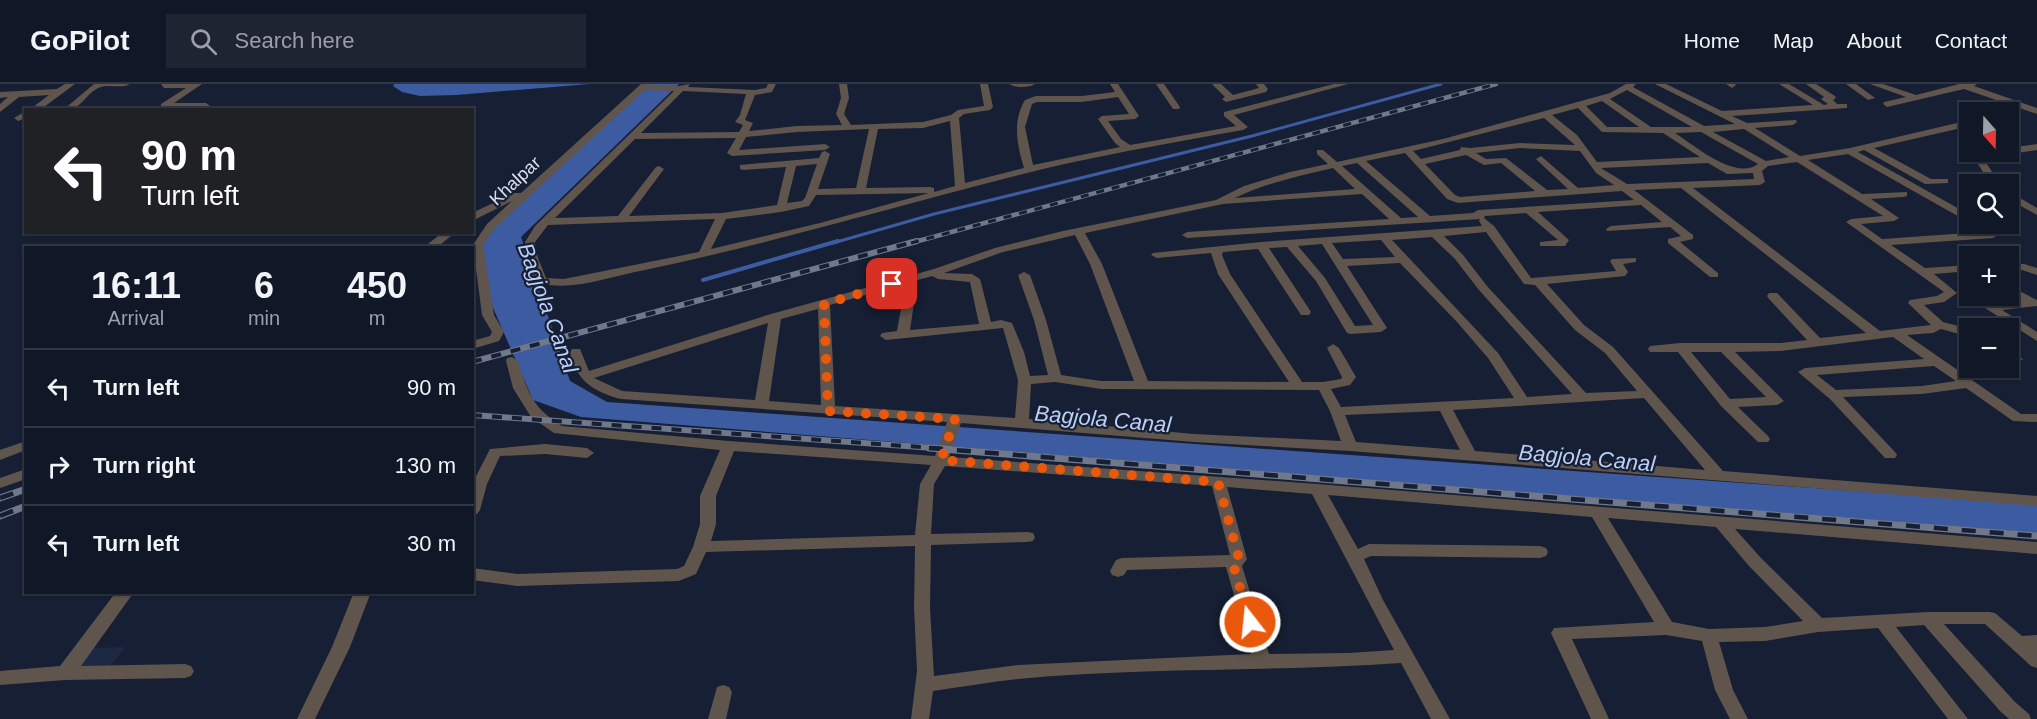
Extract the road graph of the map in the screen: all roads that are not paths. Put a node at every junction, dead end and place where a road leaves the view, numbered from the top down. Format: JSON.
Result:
{"nodes":[{"id":1,"x":19,"y":84,"type":"edge"},
{"id":2,"x":71,"y":84,"type":"edge"},
{"id":3,"x":126,"y":84,"type":"edge"},
{"id":4,"x":166,"y":84,"type":"edge"},
{"id":5,"x":772,"y":84,"type":"edge"},
{"id":6,"x":843,"y":84,"type":"edge"},
{"id":7,"x":984,"y":84,"type":"edge"},
{"id":8,"x":1013,"y":84,"type":"edge"},
{"id":9,"x":1030,"y":84,"type":"edge"},
{"id":10,"x":1114,"y":84,"type":"edge"},
{"id":11,"x":1160,"y":84,"type":"edge"},
{"id":12,"x":1216,"y":84,"type":"edge"},
{"id":13,"x":1260,"y":84,"type":"edge"},
{"id":14,"x":1344,"y":84,"type":"edge"},
{"id":15,"x":1659,"y":84,"type":"edge"},
{"id":16,"x":1783,"y":84,"type":"edge"},
{"id":17,"x":1810,"y":84,"type":"edge"},
{"id":18,"x":1850,"y":84,"type":"edge"},
{"id":19,"x":1874,"y":84,"type":"edge"},
{"id":20,"x":1921,"y":84,"type":"edge"},
{"id":21,"x":98,"y":85,"type":"edge"},
{"id":22,"x":196,"y":85,"type":"edge"},
{"id":23,"x":1965,"y":85,"type":"edge"},
{"id":24,"x":644,"y":86,"type":"edge"},
{"id":25,"x":1630,"y":86,"type":"edge"},
{"id":26,"x":683,"y":87,"type":"edge"},
{"id":27,"x":1316,"y":88,"type":"edge"},
{"id":28,"x":1943,"y":91,"type":"junction"},
{"id":29,"x":58,"y":92,"type":"junction"},
{"id":30,"x":754,"y":92,"type":"junction"},
{"id":31,"x":0,"y":94,"type":"edge"},
{"id":32,"x":17,"y":94,"type":"junction"},
{"id":33,"x":1121,"y":94,"type":"junction"},
{"id":34,"x":1915,"y":97,"type":"junction"},
{"id":35,"x":1603,"y":98,"type":"junction"},
{"id":36,"x":1871,"y":98,"type":"dead end"},
{"id":37,"x":1887,"y":104,"type":"dead end"},
{"id":38,"x":1580,"y":105,"type":"junction"},
{"id":39,"x":206,"y":106,"type":"dead end"},
{"id":40,"x":1176,"y":107,"type":"dead end"},
{"id":41,"x":1822,"y":107,"type":"junction"},
{"id":42,"x":36,"y":108,"type":"edge"},
{"id":43,"x":70,"y":108,"type":"edge"},
{"id":44,"x":2034,"y":108,"type":"edge"},
{"id":45,"x":0,"y":109,"type":"edge"},
{"id":46,"x":2019,"y":110,"type":"edge"},
{"id":47,"x":1545,"y":114,"type":"junction"},
{"id":48,"x":1721,"y":114,"type":"junction"},
{"id":49,"x":954,"y":117,"type":"junction"},
{"id":50,"x":1793,"y":122,"type":"dead end"},
{"id":51,"x":1959,"y":126,"type":"edge"},
{"id":52,"x":874,"y":127,"type":"junction"},
{"id":53,"x":1747,"y":127,"type":"junction"},
{"id":54,"x":849,"y":128,"type":"junction"},
{"id":55,"x":827,"y":129,"type":"junction"},
{"id":56,"x":1706,"y":129,"type":"junction"},
{"id":57,"x":1650,"y":130,"type":"junction"},
{"id":58,"x":1665,"y":130,"type":"junction"},
{"id":59,"x":738,"y":139,"type":"junction"},
{"id":60,"x":630,"y":140,"type":"junction"},
{"id":61,"x":1449,"y":141,"type":"junction"},
{"id":62,"x":825,"y":147,"type":"junction"},
{"id":63,"x":1865,"y":147,"type":"junction"},
{"id":64,"x":2037,"y":147,"type":"edge"},
{"id":65,"x":1128,"y":148,"type":"junction"},
{"id":66,"x":1584,"y":149,"type":"junction"},
{"id":67,"x":2019,"y":149,"type":"edge"},
{"id":68,"x":1466,"y":150,"type":"junction"},
{"id":69,"x":1408,"y":151,"type":"junction"},
{"id":70,"x":1320,"y":152,"type":"dead end"},
{"id":71,"x":1850,"y":152,"type":"junction"},
{"id":72,"x":1541,"y":159,"type":"dead end"},
{"id":73,"x":1797,"y":159,"type":"junction"},
{"id":74,"x":1359,"y":160,"type":"junction"},
{"id":75,"x":1707,"y":160,"type":"junction"},
{"id":76,"x":823,"y":161,"type":"junction"},
{"id":77,"x":792,"y":163,"type":"junction"},
{"id":78,"x":1417,"y":163,"type":"junction"},
{"id":79,"x":1337,"y":165,"type":"junction"},
{"id":80,"x":743,"y":167,"type":"dead end"},
{"id":81,"x":1596,"y":167,"type":"junction"},
{"id":82,"x":1761,"y":167,"type":"junction"},
{"id":83,"x":659,"y":169,"type":"dead end"},
{"id":84,"x":1029,"y":169,"type":"junction"},
{"id":85,"x":1944,"y":181,"type":"dead end"},
{"id":86,"x":1681,"y":185,"type":"junction"},
{"id":87,"x":960,"y":186,"type":"junction"},
{"id":88,"x":1624,"y":187,"type":"junction"},
{"id":89,"x":531,"y":190,"type":"junction"},
{"id":90,"x":947,"y":190,"type":"junction"},
{"id":91,"x":860,"y":191,"type":"junction"},
{"id":92,"x":1363,"y":191,"type":"junction"},
{"id":93,"x":1576,"y":191,"type":"junction"},
{"id":94,"x":812,"y":192,"type":"junction"},
{"id":95,"x":1545,"y":194,"type":"junction"},
{"id":96,"x":1903,"y":194,"type":"dead end"},
{"id":97,"x":1861,"y":197,"type":"junction"},
{"id":98,"x":1469,"y":200,"type":"junction"},
{"id":99,"x":2019,"y":201,"type":"edge"},
{"id":100,"x":1219,"y":202,"type":"junction"},
{"id":101,"x":1643,"y":202,"type":"junction"},
{"id":102,"x":782,"y":209,"type":"junction"},
{"id":103,"x":1529,"y":210,"type":"junction"},
{"id":104,"x":2037,"y":212,"type":"edge"},
{"id":105,"x":1959,"y":213,"type":"edge"},
{"id":106,"x":1479,"y":215,"type":"junction"},
{"id":107,"x":722,"y":216,"type":"junction"},
{"id":108,"x":474,"y":217,"type":"edge"},
{"id":109,"x":621,"y":219,"type":"junction"},
{"id":110,"x":1427,"y":219,"type":"junction"},
{"id":111,"x":1398,"y":221,"type":"junction"},
{"id":112,"x":545,"y":222,"type":"junction"},
{"id":113,"x":1671,"y":224,"type":"junction"},
{"id":114,"x":1490,"y":228,"type":"junction"},
{"id":115,"x":1611,"y":229,"type":"dead end"},
{"id":116,"x":1078,"y":231,"type":"junction"},
{"id":117,"x":447,"y":234,"type":"edge"},
{"id":118,"x":1435,"y":234,"type":"junction"},
{"id":119,"x":1992,"y":234,"type":"edge"},
{"id":120,"x":1187,"y":235,"type":"dead end"},
{"id":121,"x":1384,"y":237,"type":"junction"},
{"id":122,"x":1325,"y":240,"type":"junction"},
{"id":123,"x":1879,"y":242,"type":"junction"},
{"id":124,"x":1290,"y":243,"type":"junction"},
{"id":125,"x":1544,"y":244,"type":"dead end"},
{"id":126,"x":1261,"y":245,"type":"junction"},
{"id":127,"x":431,"y":246,"type":"edge"},
{"id":128,"x":1219,"y":250,"type":"junction"},
{"id":129,"x":703,"y":254,"type":"junction"},
{"id":130,"x":1157,"y":255,"type":"dead end"},
{"id":131,"x":1402,"y":260,"type":"junction"},
{"id":132,"x":1632,"y":260,"type":"dead end"},
{"id":133,"x":1340,"y":263,"type":"junction"},
{"id":134,"x":2019,"y":267,"type":"edge"},
{"id":135,"x":1959,"y":269,"type":"edge"},
{"id":136,"x":938,"y":271,"type":"junction"},
{"id":137,"x":1924,"y":271,"type":"junction"},
{"id":138,"x":2037,"y":272,"type":"edge"},
{"id":139,"x":1024,"y":275,"type":"dead end"},
{"id":140,"x":1714,"y":275,"type":"dead end"},
{"id":141,"x":1538,"y":281,"type":"junction"},
{"id":142,"x":2019,"y":295,"type":"edge"},
{"id":143,"x":1773,"y":296,"type":"dead end"},
{"id":144,"x":908,"y":303,"type":"dead end"},
{"id":145,"x":2033,"y":303,"type":"edge"},
{"id":146,"x":824,"y":304,"type":"junction"},
{"id":147,"x":1305,"y":312,"type":"dead end"},
{"id":148,"x":775,"y":317,"type":"junction"},
{"id":149,"x":1939,"y":325,"type":"junction"},
{"id":150,"x":986,"y":327,"type":"junction"},
{"id":151,"x":1959,"y":330,"type":"edge"},
{"id":152,"x":1895,"y":333,"type":"junction"},
{"id":153,"x":903,"y":334,"type":"junction"},
{"id":154,"x":886,"y":336,"type":"dead end"},
{"id":155,"x":1878,"y":336,"type":"junction"},
{"id":156,"x":2037,"y":337,"type":"edge"},
{"id":157,"x":1816,"y":342,"type":"junction"},
{"id":158,"x":474,"y":344,"type":"edge"},
{"id":159,"x":1680,"y":347,"type":"junction"},
{"id":160,"x":1334,"y":348,"type":"dead end"},
{"id":161,"x":1724,"y":348,"type":"junction"},
{"id":162,"x":1654,"y":349,"type":"dead end"},
{"id":163,"x":576,"y":352,"type":"dead end"},
{"id":164,"x":512,"y":361,"type":"dead end"},
{"id":165,"x":1936,"y":362,"type":"junction"},
{"id":166,"x":586,"y":376,"type":"junction"},
{"id":167,"x":1055,"y":378,"type":"junction"},
{"id":168,"x":1025,"y":380,"type":"junction"},
{"id":169,"x":1142,"y":384,"type":"junction"},
{"id":170,"x":1967,"y":384,"type":"junction"},
{"id":171,"x":1298,"y":386,"type":"junction"},
{"id":172,"x":1323,"y":386,"type":"junction"},
{"id":173,"x":1648,"y":394,"type":"junction"},
{"id":174,"x":1835,"y":396,"type":"junction"},
{"id":175,"x":1582,"y":397,"type":"junction"},
{"id":176,"x":1522,"y":400,"type":"junction"},
{"id":177,"x":1726,"y":404,"type":"junction"},
{"id":178,"x":761,"y":406,"type":"junction"},
{"id":179,"x":1445,"y":408,"type":"junction"},
{"id":180,"x":828,"y":411,"type":"junction"},
{"id":181,"x":1337,"y":411,"type":"junction"},
{"id":182,"x":2035,"y":419,"type":"edge"},
{"id":183,"x":954,"y":421,"type":"junction"},
{"id":184,"x":1022,"y":423,"type":"junction"},
{"id":185,"x":1763,"y":439,"type":"dead end"},
{"id":186,"x":24,"y":446,"type":"edge"},
{"id":187,"x":729,"y":446,"type":"junction"},
{"id":188,"x":1350,"y":446,"type":"junction"},
{"id":189,"x":587,"y":453,"type":"dead end"},
{"id":190,"x":0,"y":455,"type":"edge"},
{"id":191,"x":1470,"y":455,"type":"junction"},
{"id":192,"x":1890,"y":455,"type":"dead end"},
{"id":193,"x":941,"y":460,"type":"junction"},
{"id":194,"x":24,"y":475,"type":"edge"},
{"id":195,"x":1719,"y":476,"type":"junction"},
{"id":196,"x":1218,"y":482,"type":"junction"},
{"id":197,"x":0,"y":483,"type":"edge"},
{"id":198,"x":1317,"y":489,"type":"junction"},
{"id":199,"x":2037,"y":501,"type":"edge"},
{"id":200,"x":474,"y":504,"type":"edge"},
{"id":201,"x":1597,"y":512,"type":"junction"},
{"id":202,"x":1722,"y":524,"type":"dead end"},
{"id":203,"x":1027,"y":537,"type":"dead end"},
{"id":204,"x":923,"y":540,"type":"junction"},
{"id":205,"x":701,"y":547,"type":"junction"},
{"id":206,"x":2037,"y":548,"type":"edge"},
{"id":207,"x":1540,"y":552,"type":"dead end"},
{"id":208,"x":1355,"y":557,"type":"junction"},
{"id":209,"x":1236,"y":561,"type":"junction"},
{"id":210,"x":1118,"y":571,"type":"dead end"},
{"id":211,"x":474,"y":574,"type":"edge"},
{"id":212,"x":125,"y":594,"type":"edge"},
{"id":213,"x":362,"y":594,"type":"edge"},
{"id":214,"x":1928,"y":618,"type":"junction"},
{"id":215,"x":1882,"y":621,"type":"junction"},
{"id":216,"x":1818,"y":625,"type":"junction"},
{"id":217,"x":1666,"y":628,"type":"junction"},
{"id":218,"x":1709,"y":636,"type":"junction"},
{"id":219,"x":2018,"y":642,"type":"junction"},
{"id":220,"x":2037,"y":642,"type":"edge"},
{"id":221,"x":1405,"y":656,"type":"junction"},
{"id":222,"x":1262,"y":661,"type":"junction"},
{"id":223,"x":2037,"y":661,"type":"edge"},
{"id":224,"x":185,"y":671,"type":"dead end"},
{"id":225,"x":65,"y":674,"type":"junction"},
{"id":226,"x":0,"y":678,"type":"edge"},
{"id":227,"x":925,"y":685,"type":"junction"},
{"id":228,"x":723,"y":692,"type":"dead end"},
{"id":229,"x":306,"y":719,"type":"edge"},
{"id":230,"x":717,"y":719,"type":"edge"},
{"id":231,"x":920,"y":719,"type":"edge"},
{"id":232,"x":1441,"y":719,"type":"edge"},
{"id":233,"x":1600,"y":719,"type":"edge"},
{"id":234,"x":1739,"y":719,"type":"edge"},
{"id":235,"x":1959,"y":719,"type":"edge"},
{"id":236,"x":2022,"y":719,"type":"edge"}],
"edges":[{"from":1,"to":31,"type":"street"},
{"from":2,"to":29,"type":"street"},
{"from":3,"to":21,"type":"street"},
{"from":4,"to":22,"type":"street"},
{"from":5,"to":30,"type":"street"},
{"from":6,"to":54,"type":"street"},
{"from":7,"to":49,"type":"street"},
{"from":8,"to":9,"type":"street"},
{"from":10,"to":33,"type":"street"},
{"from":11,"to":40,"type":"street"},
{"from":12,"to":13,"type":"street"},
{"from":14,"to":27,"type":"street"},
{"from":15,"to":48,"type":"street"},
{"from":16,"to":41,"type":"street"},
{"from":17,"to":41,"type":"street"},
{"from":18,"to":36,"type":"street"},
{"from":19,"to":34,"type":"street"},
{"from":20,"to":28,"type":"street"},
{"from":21,"to":43,"type":"street"},
{"from":22,"to":39,"type":"street"},
{"from":23,"to":28,"type":"street"},
{"from":23,"to":44,"type":"street"},
{"from":24,"to":26,"type":"street"},
{"from":24,"to":89,"type":"street","name":"Khalpar"},
{"from":25,"to":35,"type":"street"},
{"from":25,"to":56,"type":"street"},
{"from":26,"to":30,"type":"street"},
{"from":26,"to":60,"type":"street"},
{"from":27,"to":65,"type":"street"},
{"from":28,"to":34,"type":"street"},
{"from":29,"to":32,"type":"street"},
{"from":29,"to":42,"type":"street"},
{"from":30,"to":59,"type":"street"},
{"from":31,"to":32,"type":"street"},
{"from":32,"to":45,"type":"street"},
{"from":33,"to":65,"type":"street"},
{"from":33,"to":84,"type":"street"},
{"from":34,"to":37,"type":"street"},
{"from":35,"to":38,"type":"street"},
{"from":35,"to":57,"type":"street"},
{"from":38,"to":47,"type":"street"},
{"from":38,"to":57,"type":"street"},
{"from":41,"to":48,"type":"street"},
{"from":44,"to":46,"type":"street"},
{"from":47,"to":61,"type":"street"},
{"from":47,"to":66,"type":"street"},
{"from":48,"to":53,"type":"street"},
{"from":49,"to":52,"type":"street"},
{"from":49,"to":87,"type":"street"},
{"from":50,"to":53,"type":"street"},
{"from":51,"to":63,"type":"street"},
{"from":52,"to":54,"type":"street"},
{"from":52,"to":91,"type":"street"},
{"from":53,"to":56,"type":"street"},
{"from":53,"to":73,"type":"street"},
{"from":54,"to":55,"type":"street"},
{"from":55,"to":59,"type":"street"},
{"from":55,"to":62,"type":"street"},
{"from":56,"to":58,"type":"street"},
{"from":56,"to":82,"type":"street"},
{"from":57,"to":58,"type":"street"},
{"from":58,"to":75,"type":"street"},
{"from":59,"to":60,"type":"street"},
{"from":59,"to":62,"type":"street"},
{"from":60,"to":112,"type":"street"},
{"from":61,"to":68,"type":"street"},
{"from":61,"to":69,"type":"street"},
{"from":62,"to":76,"type":"street"},
{"from":63,"to":71,"type":"street"},
{"from":63,"to":85,"type":"street"},
{"from":64,"to":67,"type":"street"},
{"from":65,"to":84,"type":"street"},
{"from":66,"to":68,"type":"street"},
{"from":66,"to":81,"type":"street"},
{"from":68,"to":78,"type":"street"},
{"from":68,"to":95,"type":"street"},
{"from":69,"to":74,"type":"street"},
{"from":69,"to":78,"type":"street"},
{"from":70,"to":79,"type":"street"},
{"from":71,"to":73,"type":"street"},
{"from":71,"to":105,"type":"street"},
{"from":72,"to":93,"type":"street"},
{"from":73,"to":82,"type":"street"},
{"from":73,"to":97,"type":"street"},
{"from":74,"to":79,"type":"street"},
{"from":74,"to":110,"type":"street"},
{"from":75,"to":81,"type":"street"},
{"from":75,"to":82,"type":"street"},
{"from":76,"to":77,"type":"street"},
{"from":76,"to":94,"type":"street"},
{"from":77,"to":80,"type":"street"},
{"from":77,"to":102,"type":"street"},
{"from":78,"to":98,"type":"street"},
{"from":79,"to":92,"type":"street"},
{"from":79,"to":100,"type":"street"},
{"from":81,"to":86,"type":"street"},
{"from":81,"to":88,"type":"street"},
{"from":82,"to":86,"type":"street"},
{"from":83,"to":109,"type":"street"},
{"from":84,"to":87,"type":"street"},
{"from":86,"to":88,"type":"street"},
{"from":86,"to":155,"type":"street"},
{"from":87,"to":90,"type":"street"},
{"from":88,"to":93,"type":"street"},
{"from":88,"to":101,"type":"street"},
{"from":89,"to":108,"type":"street"},
{"from":89,"to":158,"type":"street","name":"Khalpar"},
{"from":90,"to":91,"type":"street"},
{"from":90,"to":129,"type":"street"},
{"from":91,"to":94,"type":"street"},
{"from":92,"to":100,"type":"street"},
{"from":92,"to":111,"type":"street"},
{"from":93,"to":95,"type":"street"},
{"from":94,"to":102,"type":"street"},
{"from":95,"to":98,"type":"street"},
{"from":96,"to":97,"type":"street"},
{"from":97,"to":123,"type":"street"},
{"from":98,"to":106,"type":"street"},
{"from":99,"to":104,"type":"street"},
{"from":100,"to":116,"type":"street"},
{"from":101,"to":103,"type":"street"},
{"from":101,"to":113,"type":"street"},
{"from":102,"to":107,"type":"street"},
{"from":103,"to":106,"type":"street"},
{"from":103,"to":125,"type":"street"},
{"from":106,"to":110,"type":"street"},
{"from":106,"to":114,"type":"street"},
{"from":107,"to":109,"type":"street"},
{"from":107,"to":129,"type":"street"},
{"from":109,"to":112,"type":"street"},
{"from":110,"to":111,"type":"street"},
{"from":111,"to":120,"type":"street"},
{"from":112,"to":129,"type":"street"},
{"from":113,"to":115,"type":"street"},
{"from":113,"to":140,"type":"street"},
{"from":114,"to":118,"type":"street"},
{"from":114,"to":141,"type":"street"},
{"from":116,"to":136,"type":"street"},
{"from":116,"to":169,"type":"street"},
{"from":117,"to":127,"type":"street"},
{"from":118,"to":121,"type":"street"},
{"from":118,"to":175,"type":"street"},
{"from":119,"to":123,"type":"street"},
{"from":121,"to":122,"type":"street"},
{"from":121,"to":131,"type":"street"},
{"from":122,"to":124,"type":"street"},
{"from":122,"to":133,"type":"street"},
{"from":123,"to":137,"type":"street"},
{"from":124,"to":126,"type":"street"},
{"from":124,"to":133,"type":"street"},
{"from":126,"to":128,"type":"street"},
{"from":126,"to":147,"type":"street"},
{"from":128,"to":130,"type":"street"},
{"from":128,"to":171,"type":"street"},
{"from":131,"to":133,"type":"street"},
{"from":131,"to":176,"type":"street"},
{"from":132,"to":141,"type":"street"},
{"from":134,"to":138,"type":"street"},
{"from":135,"to":137,"type":"street"},
{"from":136,"to":146,"type":"street"},
{"from":136,"to":150,"type":"street"},
{"from":137,"to":149,"type":"street"},
{"from":139,"to":167,"type":"street"},
{"from":141,"to":173,"type":"street"},
{"from":142,"to":145,"type":"street"},
{"from":143,"to":157,"type":"street"},
{"from":144,"to":153,"type":"street"},
{"from":145,"to":156,"type":"street"},
{"from":146,"to":148,"type":"street"},
{"from":146,"to":180,"type":"street"},
{"from":148,"to":166,"type":"street"},
{"from":148,"to":178,"type":"street"},
{"from":149,"to":151,"type":"street"},
{"from":149,"to":152,"type":"street"},
{"from":150,"to":153,"type":"street"},
{"from":150,"to":168,"type":"street"},
{"from":152,"to":155,"type":"street"},
{"from":152,"to":165,"type":"street"},
{"from":153,"to":154,"type":"street"},
{"from":155,"to":157,"type":"street"},
{"from":157,"to":161,"type":"street"},
{"from":159,"to":161,"type":"street"},
{"from":159,"to":162,"type":"street"},
{"from":159,"to":177,"type":"street"},
{"from":160,"to":172,"type":"street"},
{"from":161,"to":177,"type":"street"},
{"from":163,"to":166,"type":"street"},
{"from":164,"to":187,"type":"street"},
{"from":165,"to":170,"type":"street"},
{"from":165,"to":174,"type":"street"},
{"from":166,"to":178,"type":"street"},
{"from":167,"to":168,"type":"street"},
{"from":167,"to":169,"type":"street"},
{"from":168,"to":184,"type":"street"},
{"from":169,"to":171,"type":"street"},
{"from":170,"to":174,"type":"street"},
{"from":170,"to":182,"type":"street"},
{"from":171,"to":172,"type":"street"},
{"from":172,"to":181,"type":"street"},
{"from":173,"to":175,"type":"street"},
{"from":173,"to":195,"type":"street"},
{"from":174,"to":192,"type":"street"},
{"from":175,"to":176,"type":"street"},
{"from":176,"to":179,"type":"street"},
{"from":177,"to":185,"type":"street"},
{"from":178,"to":180,"type":"street"},
{"from":179,"to":181,"type":"street"},
{"from":179,"to":191,"type":"street"},
{"from":180,"to":183,"type":"street"},
{"from":181,"to":188,"type":"street"},
{"from":183,"to":184,"type":"street"},
{"from":183,"to":193,"type":"street"},
{"from":184,"to":188,"type":"street"},
{"from":186,"to":190,"type":"street"},
{"from":187,"to":193,"type":"street"},
{"from":187,"to":205,"type":"street"},
{"from":188,"to":191,"type":"street"},
{"from":189,"to":200,"type":"street"},
{"from":191,"to":195,"type":"street"},
{"from":193,"to":196,"type":"street"},
{"from":193,"to":204,"type":"street"},
{"from":194,"to":197,"type":"street"},
{"from":195,"to":199,"type":"street"},
{"from":196,"to":198,"type":"street"},
{"from":196,"to":209,"type":"street"},
{"from":198,"to":201,"type":"street"},
{"from":198,"to":208,"type":"street"},
{"from":201,"to":206,"type":"street"},
{"from":201,"to":217,"type":"street"},
{"from":202,"to":216,"type":"street"},
{"from":203,"to":204,"type":"street"},
{"from":204,"to":205,"type":"street"},
{"from":204,"to":227,"type":"street"},
{"from":205,"to":211,"type":"street"},
{"from":207,"to":208,"type":"street"},
{"from":208,"to":221,"type":"street"},
{"from":209,"to":210,"type":"street"},
{"from":209,"to":222,"type":"street"},
{"from":212,"to":225,"type":"street"},
{"from":213,"to":229,"type":"street"},
{"from":214,"to":215,"type":"street"},
{"from":214,"to":219,"type":"street"},
{"from":214,"to":236,"type":"street"},
{"from":215,"to":216,"type":"street"},
{"from":215,"to":235,"type":"street"},
{"from":216,"to":218,"type":"street"},
{"from":217,"to":218,"type":"street"},
{"from":217,"to":233,"type":"street"},
{"from":218,"to":234,"type":"street"},
{"from":219,"to":220,"type":"street"},
{"from":219,"to":223,"type":"street"},
{"from":221,"to":222,"type":"street"},
{"from":221,"to":232,"type":"street"},
{"from":222,"to":227,"type":"street"},
{"from":224,"to":225,"type":"street"},
{"from":225,"to":226,"type":"street"},
{"from":227,"to":231,"type":"street"},
{"from":228,"to":230,"type":"street"}]}
